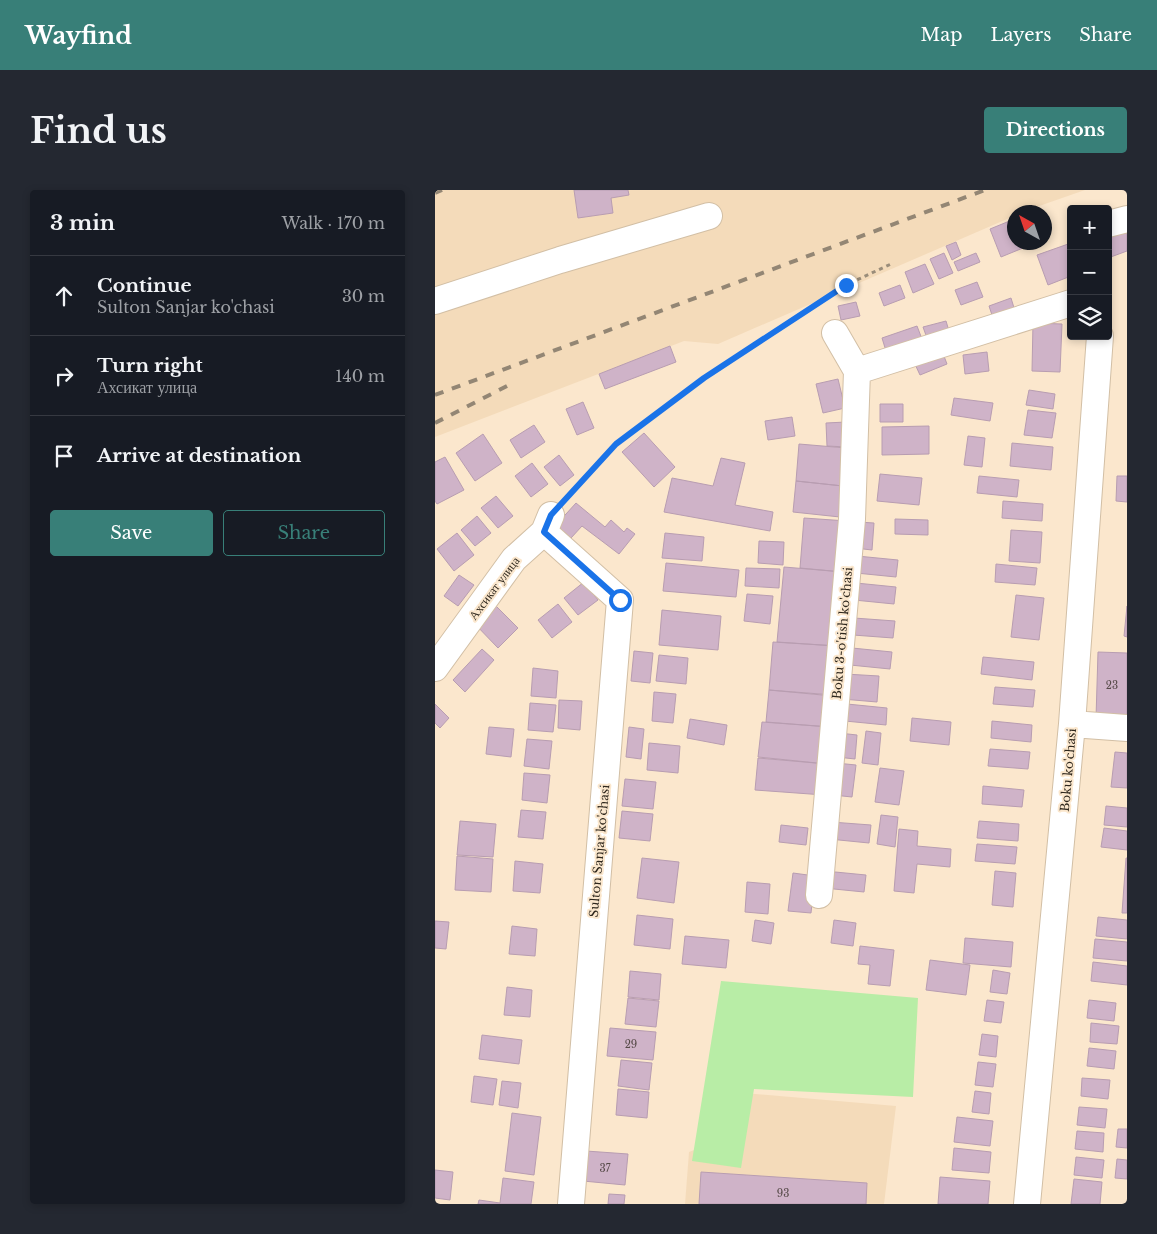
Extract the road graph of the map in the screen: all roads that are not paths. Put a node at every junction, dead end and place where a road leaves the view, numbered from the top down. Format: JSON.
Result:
{"nodes":[{"id":1,"x":709,"y":216,"type":"dead end"},
{"id":2,"x":1127,"y":219,"type":"edge"},
{"id":3,"x":1112,"y":223,"type":"edge"},
{"id":4,"x":435,"y":301,"type":"edge"},
{"id":5,"x":1067,"y":304,"type":"edge"},
{"id":6,"x":835,"y":333,"type":"dead end"},
{"id":7,"x":1100,"y":340,"type":"edge"},
{"id":8,"x":857,"y":371,"type":"junction"},
{"id":9,"x":548,"y":523,"type":"joint"},
{"id":10,"x":435,"y":668,"type":"edge"},
{"id":11,"x":1072,"y":724,"type":"junction"},
{"id":12,"x":1127,"y":728,"type":"edge"},
{"id":13,"x":819,"y":894,"type":"dead end"},
{"id":14,"x":571,"y":1204,"type":"edge"},
{"id":15,"x":1027,"y":1204,"type":"edge"}],
"edges":[{"from":1,"to":4,"type":"street"},
{"from":2,"to":3,"type":"street"},
{"from":5,"to":8,"type":"street"},
{"from":6,"to":8,"type":"street"},
{"from":7,"to":11,"type":"street","name":"Boku ko'chasi"},
{"from":8,"to":13,"type":"street","name":"Boku 3-o'tish ko'chasi"},
{"from":9,"to":10,"type":"street","name":"Ахсикат улица"},
{"from":9,"to":14,"type":"street","name":"Sulton Sanjar ko'chasi"},
{"from":11,"to":12,"type":"street"},
{"from":11,"to":15,"type":"street","name":"Boku ko'chasi"}]}
